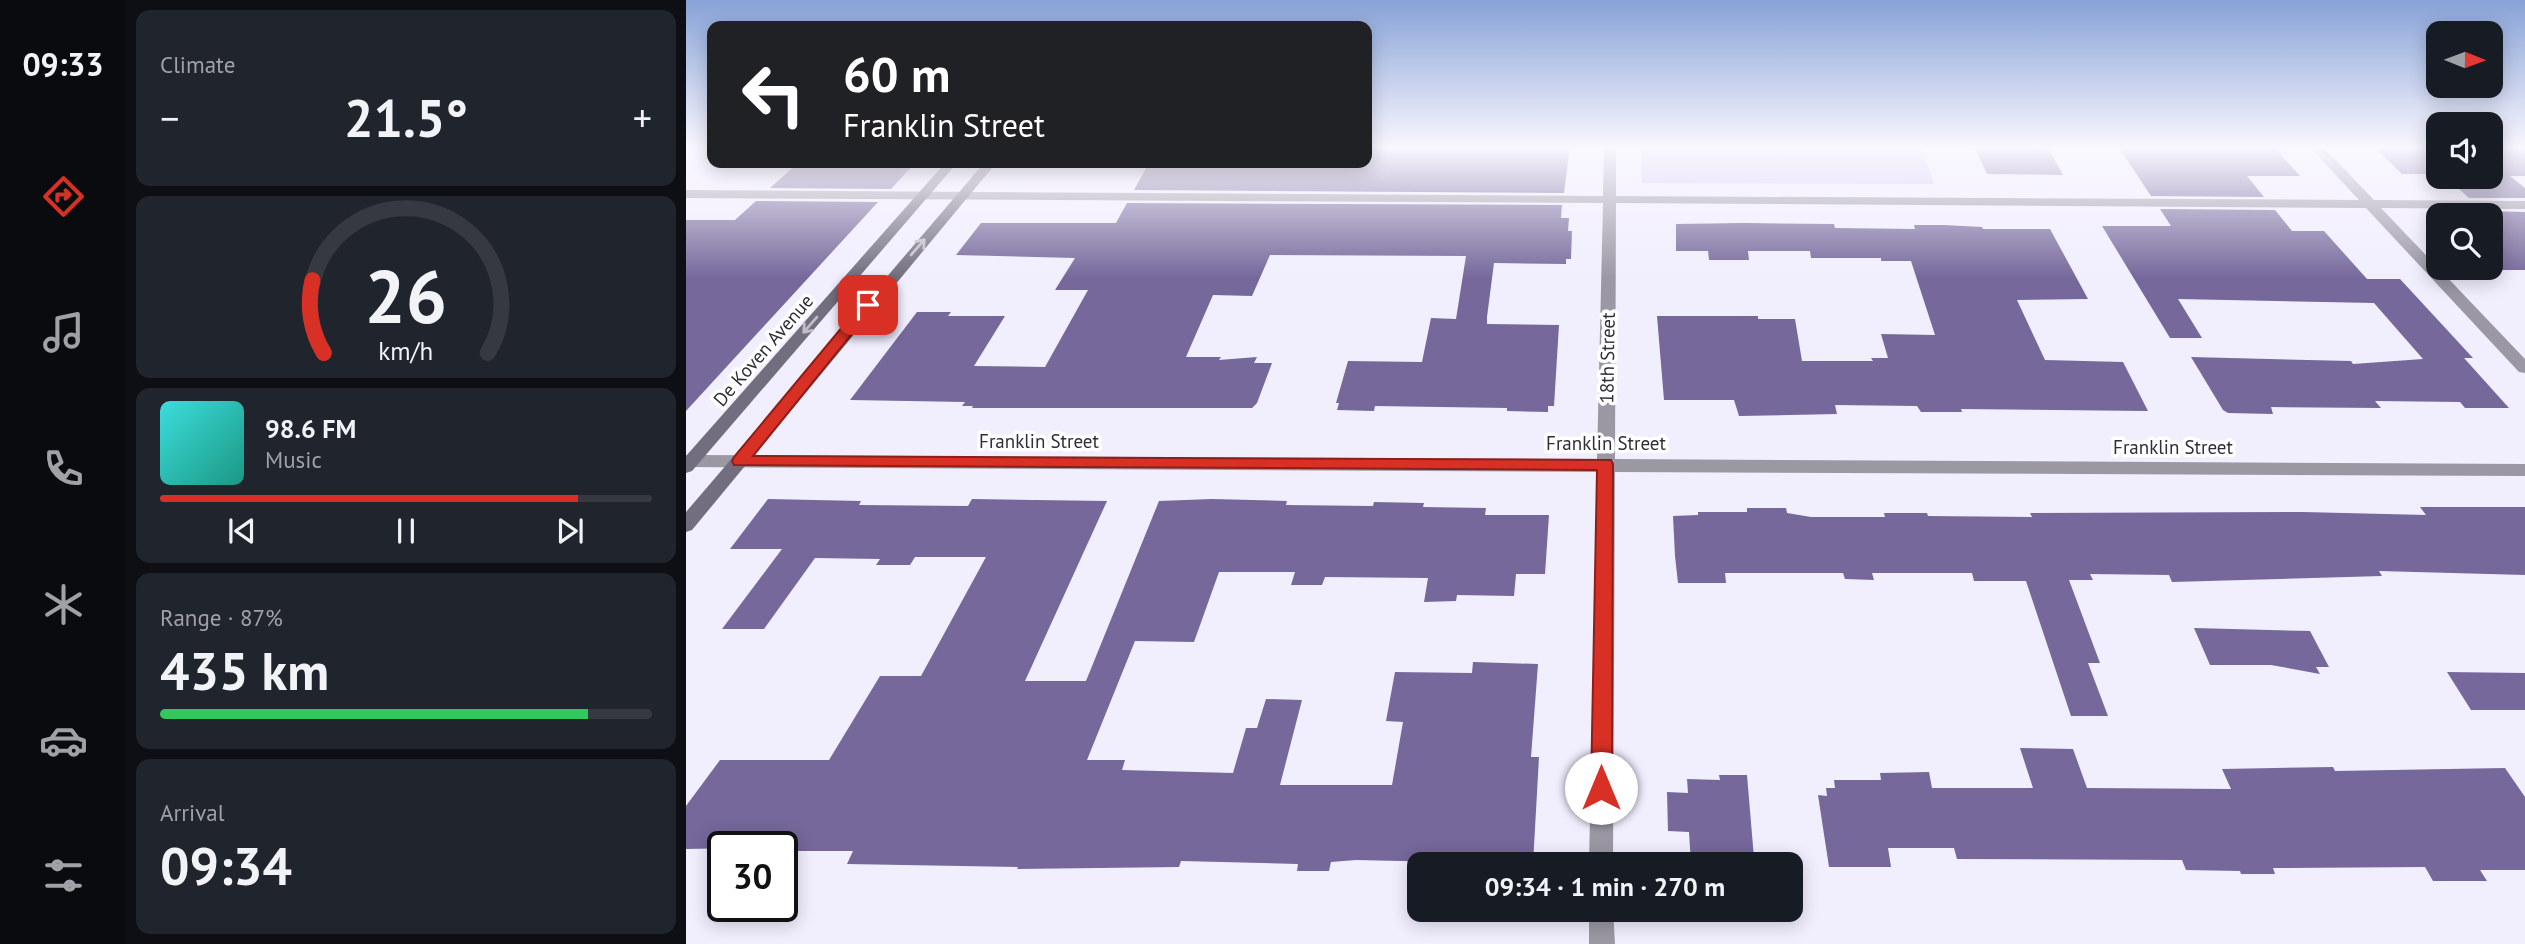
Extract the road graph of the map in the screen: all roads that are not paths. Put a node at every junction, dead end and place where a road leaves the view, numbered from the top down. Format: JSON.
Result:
{"nodes":[{"id":1,"x":927,"y":190,"type":"edge"},
{"id":2,"x":966,"y":190,"type":"edge"},
{"id":3,"x":1609,"y":190,"type":"edge"},
{"id":4,"x":2357,"y":190,"type":"edge"},
{"id":5,"x":686,"y":194,"type":"edge"},
{"id":6,"x":923,"y":194,"type":"junction"},
{"id":7,"x":962,"y":195,"type":"junction"},
{"id":8,"x":1609,"y":201,"type":"junction"},
{"id":9,"x":2370,"y":204,"type":"junction"},
{"id":10,"x":2525,"y":205,"type":"edge"},
{"id":11,"x":2525,"y":368,"type":"edge"},
{"id":12,"x":740,"y":461,"type":"junction"},
{"id":13,"x":688,"y":463,"type":"edge"},
{"id":14,"x":1605,"y":464,"type":"junction"},
{"id":15,"x":2525,"y":470,"type":"edge"},
{"id":16,"x":686,"y":525,"type":"edge"},
{"id":17,"x":1601,"y":852,"type":"edge"},
{"id":18,"x":1601,"y":922,"type":"edge"},
{"id":19,"x":1602,"y":944,"type":"edge"}],
"edges":[{"from":1,"to":6,"type":"street","name":"De Koven Avenue"},
{"from":2,"to":7,"type":"street"},
{"from":3,"to":8,"type":"street","name":"18th Street"},
{"from":4,"to":9,"type":"street"},
{"from":5,"to":6,"type":"street"},
{"from":6,"to":7,"type":"street"},
{"from":6,"to":13,"type":"street","name":"De Koven Avenue","one_way":true},
{"from":7,"to":8,"type":"street"},
{"from":12,"to":7,"type":"street","one_way":true},
{"from":8,"to":9,"type":"street"},
{"from":8,"to":14,"type":"street","name":"18th Street"},
{"from":9,"to":10,"type":"street"},
{"from":9,"to":11,"type":"street"},
{"from":12,"to":13,"type":"street","name":"Franklin Street"},
{"from":12,"to":14,"type":"street","name":"Franklin Street"},
{"from":12,"to":16,"type":"street"},
{"from":14,"to":15,"type":"street","name":"Franklin Street"},
{"from":14,"to":17,"type":"street","name":"18th Street"},
{"from":18,"to":19,"type":"street"}]}
